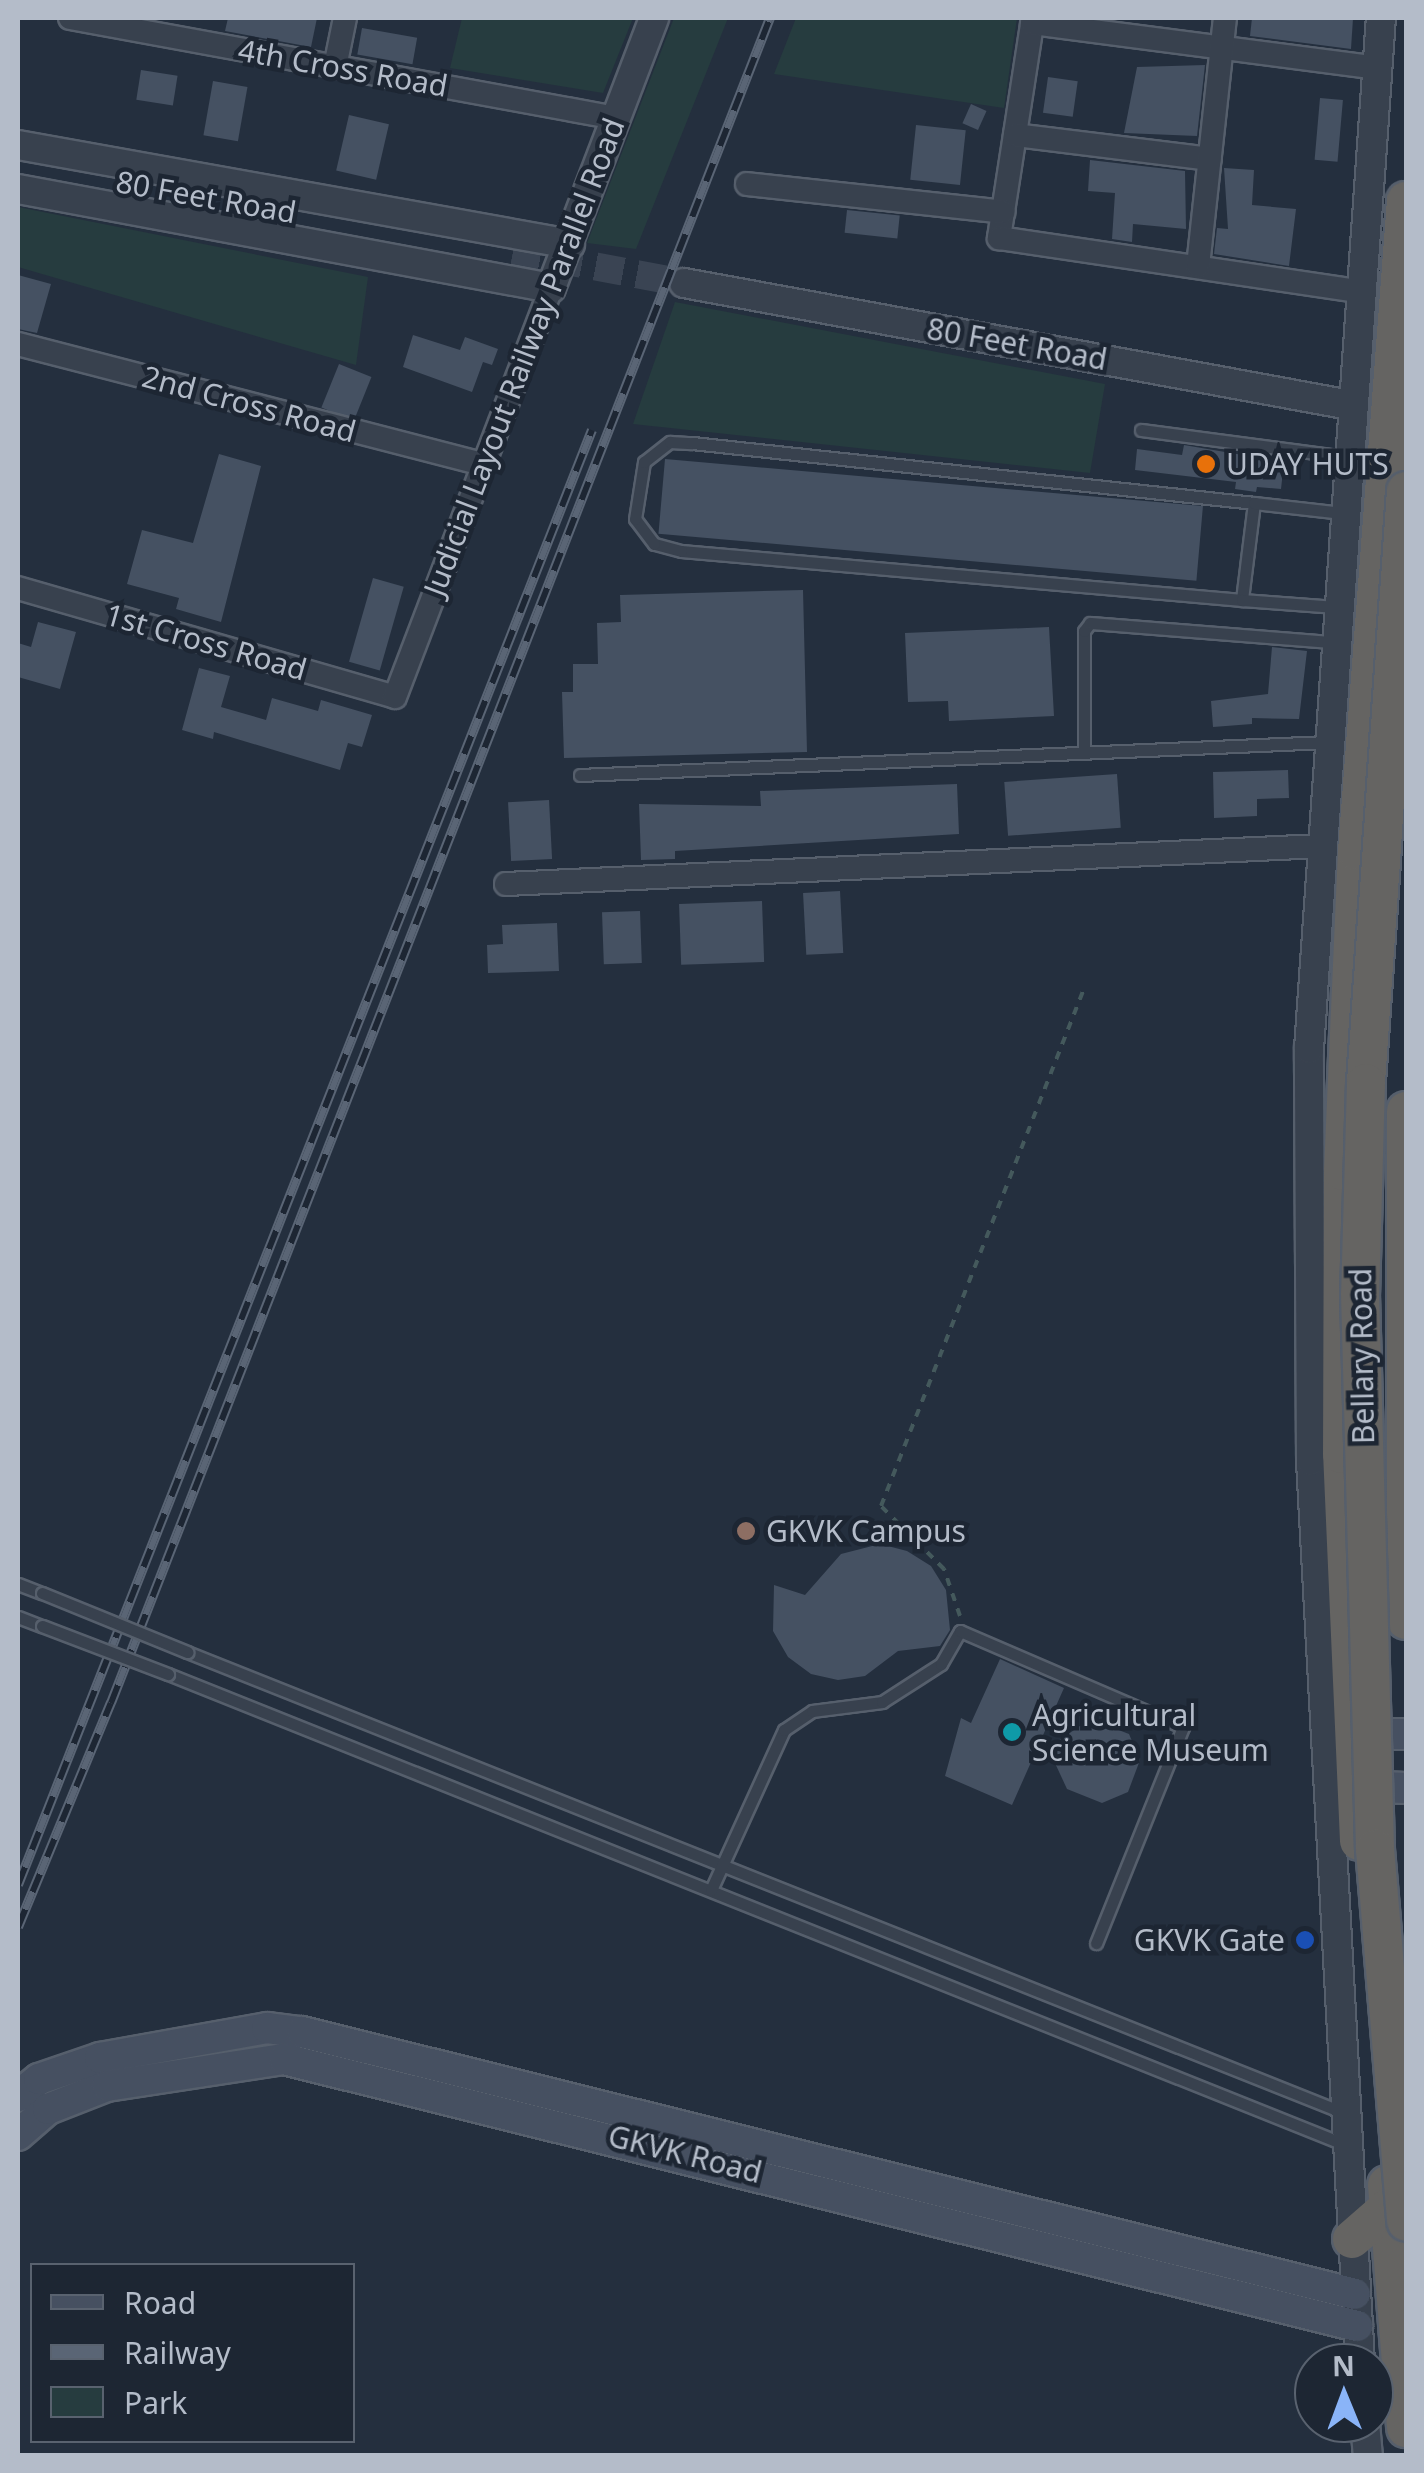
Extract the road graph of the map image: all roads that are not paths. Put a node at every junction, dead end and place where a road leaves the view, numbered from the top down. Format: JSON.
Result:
{"nodes":[{"id":1,"x":70,"y":18,"type":"edge"},
{"id":2,"x":344,"y":18,"type":"edge"},
{"id":3,"x":654,"y":18,"type":"edge"},
{"id":4,"x":1226,"y":18,"type":"edge"},
{"id":5,"x":1381,"y":18,"type":"edge"},
{"id":6,"x":1033,"y":20,"type":"edge"},
{"id":7,"x":1222,"y":48,"type":"junction"},
{"id":8,"x":335,"y":66,"type":"junction"},
{"id":9,"x":1377,"y":68,"type":"junction"},
{"id":10,"x":616,"y":118,"type":"junction"},
{"id":11,"x":1016,"y":135,"type":"junction"},
{"id":12,"x":18,"y":145,"type":"edge"},
{"id":13,"x":1210,"y":159,"type":"junction"},
{"id":14,"x":18,"y":163,"type":"edge"},
{"id":15,"x":746,"y":184,"type":"dead end"},
{"id":16,"x":18,"y":188,"type":"edge"},
{"id":17,"x":1406,"y":202,"type":"edge"},
{"id":18,"x":1003,"y":212,"type":"junction"},
{"id":19,"x":570,"y":244,"type":"junction"},
{"id":20,"x":513,"y":252,"type":"tunnel mouth"},
{"id":21,"x":1198,"y":266,"type":"junction"},
{"id":22,"x":684,"y":283,"type":"tunnel mouth"},
{"id":23,"x":551,"y":288,"type":"junction"},
{"id":24,"x":1359,"y":291,"type":"junction"},
{"id":25,"x":18,"y":344,"type":"edge"},
{"id":26,"x":1350,"y":406,"type":"junction"},
{"id":27,"x":1141,"y":430,"type":"dead end"},
{"id":28,"x":1346,"y":458,"type":"junction"},
{"id":29,"x":482,"y":464,"type":"junction"},
{"id":30,"x":1406,"y":491,"type":"edge"},
{"id":31,"x":1254,"y":503,"type":"junction"},
{"id":32,"x":1342,"y":513,"type":"junction"},
{"id":33,"x":18,"y":588,"type":"edge"},
{"id":34,"x":1242,"y":600,"type":"junction"},
{"id":35,"x":1336,"y":607,"type":"junction"},
{"id":36,"x":1334,"y":642,"type":"junction"},
{"id":37,"x":395,"y":697,"type":"joint"},
{"id":38,"x":1328,"y":742,"type":"junction"},
{"id":39,"x":1084,"y":751,"type":"junction"},
{"id":40,"x":580,"y":775,"type":"dead end"},
{"id":41,"x":1322,"y":846,"type":"junction"},
{"id":42,"x":506,"y":884,"type":"dead end"},
{"id":43,"x":1406,"y":1111,"type":"edge"},
{"id":44,"x":18,"y":1584,"type":"edge"},
{"id":45,"x":18,"y":1616,"type":"edge"},
{"id":46,"x":1406,"y":1620,"type":"edge"},
{"id":47,"x":1406,"y":1734,"type":"edge"},
{"id":48,"x":1338,"y":1735,"type":"junction"},
{"id":49,"x":1341,"y":1786,"type":"junction"},
{"id":50,"x":1406,"y":1788,"type":"edge"},
{"id":51,"x":722,"y":1868,"type":"junction"},
{"id":52,"x":711,"y":1890,"type":"junction"},
{"id":53,"x":1096,"y":1943,"type":"dead end"},
{"id":54,"x":23,"y":2111,"type":"edge"},
{"id":55,"x":1344,"y":2113,"type":"junction"},
{"id":56,"x":1346,"y":2144,"type":"junction"},
{"id":57,"x":1398,"y":2214,"type":"edge"},
{"id":58,"x":1352,"y":2240,"type":"junction"},
{"id":59,"x":1356,"y":2294,"type":"junction"},
{"id":60,"x":1358,"y":2326,"type":"junction"},
{"id":61,"x":1359,"y":2343,"type":"edge"},
{"id":62,"x":1406,"y":2428,"type":"edge"}],
"edges":[{"from":1,"to":8,"type":"street","name":"4th Cross Road"},
{"from":2,"to":8,"type":"street"},
{"from":3,"to":10,"type":"street","name":"Judicial Layout Railway Parallel Road"},
{"from":4,"to":7,"type":"street"},
{"from":5,"to":9,"type":"street"},
{"from":6,"to":7,"type":"street"},
{"from":6,"to":11,"type":"street"},
{"from":7,"to":9,"type":"street"},
{"from":7,"to":13,"type":"street"},
{"from":8,"to":10,"type":"street","name":"4th Cross Road"},
{"from":9,"to":24,"type":"street"},
{"from":10,"to":19,"type":"street","name":"Judicial Layout Railway Parallel Road"},
{"from":11,"to":13,"type":"street"},
{"from":11,"to":18,"type":"street"},
{"from":12,"to":19,"type":"street"},
{"from":13,"to":21,"type":"street"},
{"from":14,"to":20,"type":"street","name":"80 Feet Road"},
{"from":15,"to":18,"type":"street"},
{"from":16,"to":23,"type":"street"},
{"from":17,"to":48,"type":"highway","name":"Bellary Road"},
{"from":18,"to":21,"type":"street"},
{"from":19,"to":23,"type":"street","name":"Judicial Layout Railway Parallel Road"},
{"from":21,"to":24,"type":"street"},
{"from":22,"to":26,"type":"street","name":"80 Feet Road"},
{"from":23,"to":29,"type":"street","name":"Judicial Layout Railway Parallel Road"},
{"from":24,"to":26,"type":"street"},
{"from":25,"to":29,"type":"street","name":"2nd Cross Road"},
{"from":26,"to":28,"type":"street"},
{"from":27,"to":28,"type":"lane"},
{"from":28,"to":32,"type":"street"},
{"from":29,"to":37,"type":"street","name":"Judicial Layout Railway Parallel Road"},
{"from":30,"to":57,"type":"highway","name":"Bellary Road","bridge":true},
{"from":31,"to":32,"type":"lane"},
{"from":31,"to":34,"type":"lane"},
{"from":31,"to":34,"type":"lane"},
{"from":32,"to":35,"type":"street"},
{"from":33,"to":37,"type":"street","name":"1st Cross Road"},
{"from":34,"to":35,"type":"lane"},
{"from":35,"to":36,"type":"street"},
{"from":36,"to":38,"type":"street"},
{"from":36,"to":39,"type":"lane"},
{"from":38,"to":39,"type":"lane"},
{"from":38,"to":41,"type":"street"},
{"from":39,"to":40,"type":"lane"},
{"from":41,"to":42,"type":"street"},
{"from":41,"to":48,"type":"street"},
{"from":43,"to":46,"type":"highway","name":"Bellary Road"},
{"from":44,"to":51,"type":"lane","bridge":true},
{"from":45,"to":52,"type":"lane","bridge":true},
{"from":47,"to":48,"type":"main road"},
{"from":48,"to":49,"type":"highway","name":"Bellary Road"},
{"from":49,"to":50,"type":"main road"},
{"from":49,"to":55,"type":"street"},
{"from":49,"to":57,"type":"highway","name":"Bellary Road"},
{"from":51,"to":52,"type":"lane"},
{"from":51,"to":53,"type":"lane"},
{"from":51,"to":55,"type":"lane"},
{"from":52,"to":56,"type":"lane"},
{"from":54,"to":59,"type":"main road","name":"GKVK Road"},
{"from":54,"to":60,"type":"main road","name":"GKVK Road"},
{"from":55,"to":56,"type":"street"},
{"from":56,"to":58,"type":"street"},
{"from":57,"to":58,"type":"highway"},
{"from":57,"to":62,"type":"highway","name":"Bellary Road"},
{"from":58,"to":59,"type":"street"},
{"from":59,"to":60,"type":"street"},
{"from":60,"to":61,"type":"street"}]}
